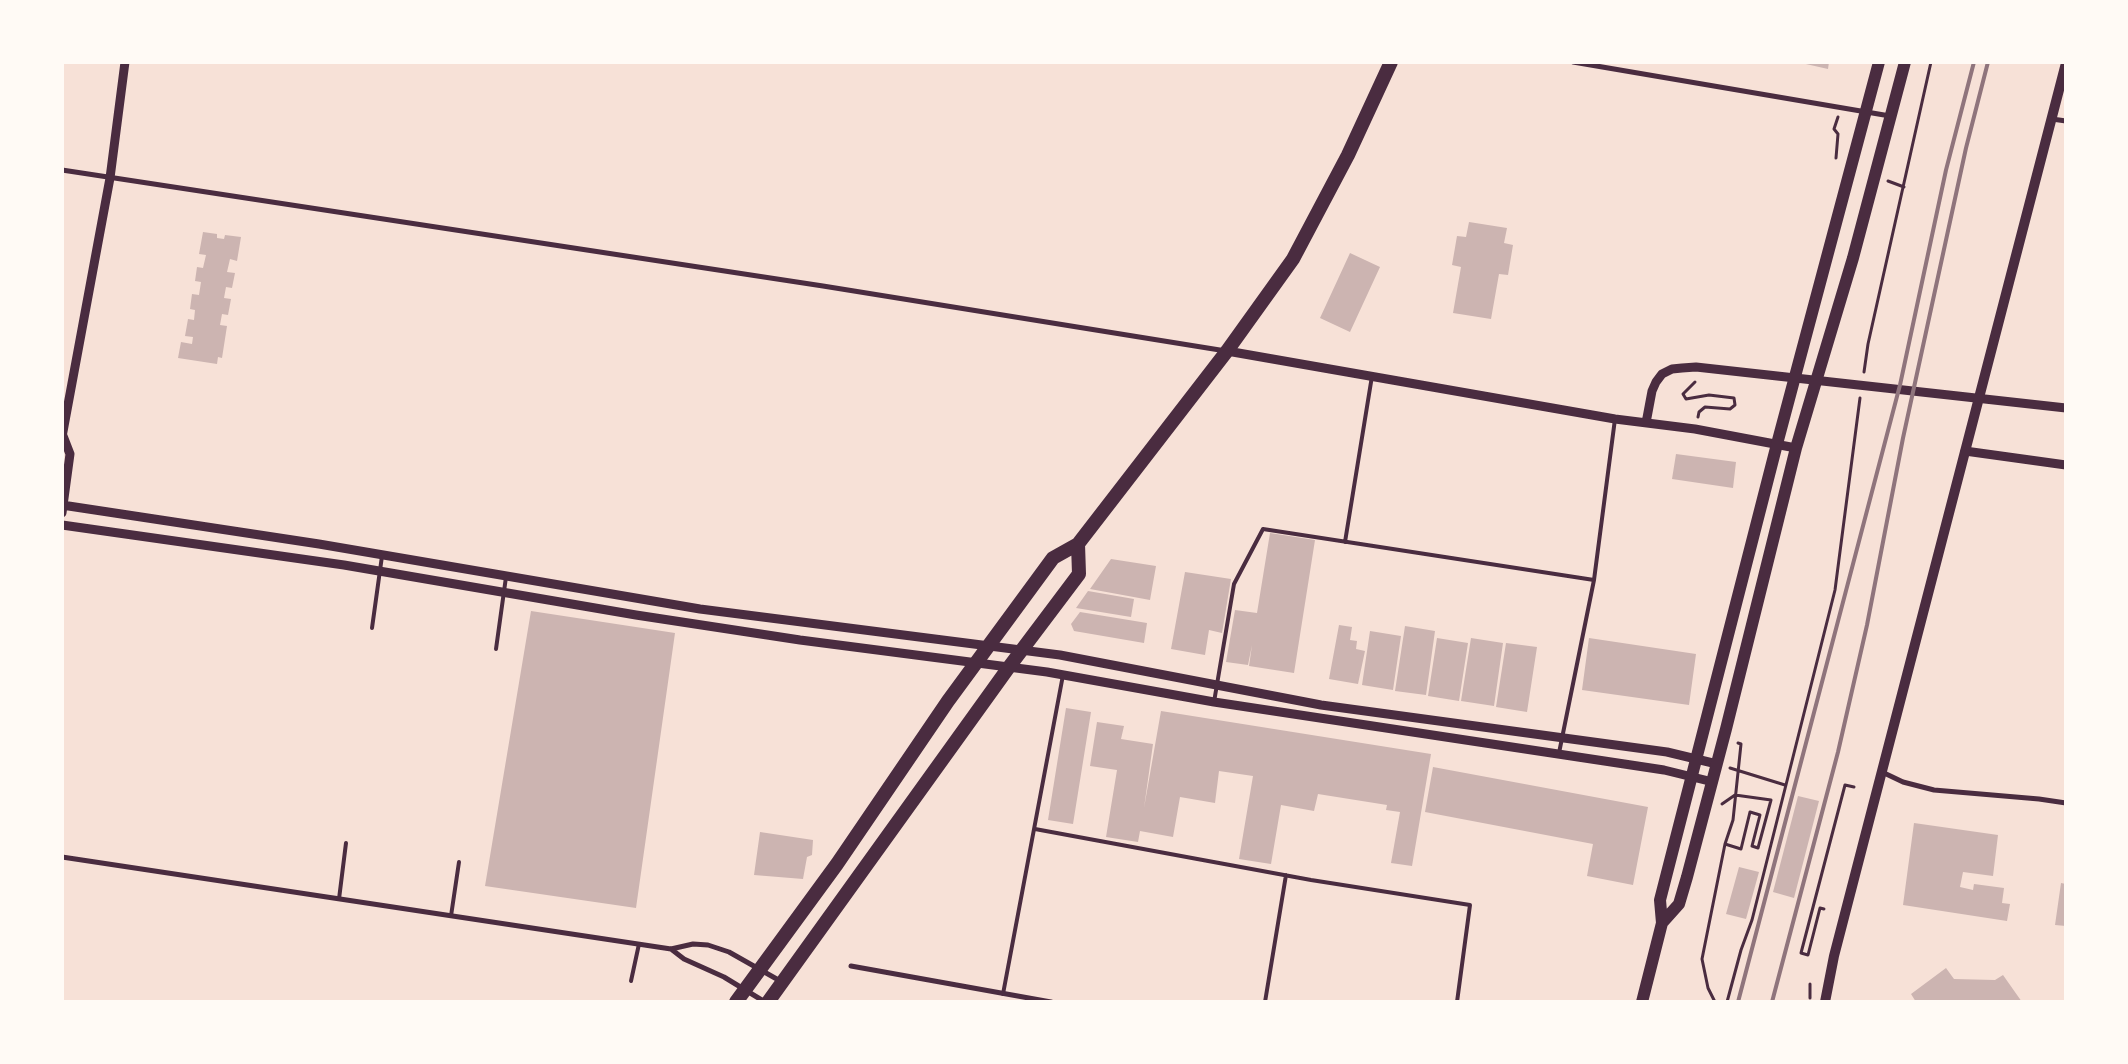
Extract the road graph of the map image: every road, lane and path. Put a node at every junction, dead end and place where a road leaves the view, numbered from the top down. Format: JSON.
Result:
{"nodes":[{"id":1,"x":125,"y":62,"type":"edge"},
{"id":2,"x":1391,"y":62,"type":"edge"},
{"id":3,"x":1573,"y":62,"type":"edge"},
{"id":4,"x":1879,"y":62,"type":"edge"},
{"id":5,"x":1905,"y":62,"type":"edge"},
{"id":6,"x":1931,"y":62,"type":"edge"},
{"id":7,"x":2066,"y":62,"type":"edge"},
{"id":8,"x":1842,"y":108,"type":"junction"},
{"id":9,"x":1866,"y":112,"type":"junction"},
{"id":10,"x":1890,"y":116,"type":"junction"},
{"id":11,"x":2052,"y":119,"type":"junction"},
{"id":12,"x":2066,"y":121,"type":"edge"},
{"id":13,"x":1836,"y":164,"type":"dead end"},
{"id":14,"x":62,"y":170,"type":"edge"},
{"id":15,"x":110,"y":178,"type":"junction"},
{"id":16,"x":1227,"y":351,"type":"junction"},
{"id":17,"x":1711,"y":369,"type":"junction"},
{"id":18,"x":1864,"y":373,"type":"dead end"},
{"id":19,"x":1372,"y":376,"type":"junction"},
{"id":20,"x":1861,"y":393,"type":"dead end"},
{"id":21,"x":2066,"y":408,"type":"edge"},
{"id":22,"x":1615,"y":419,"type":"junction"},
{"id":23,"x":1646,"y":423,"type":"junction"},
{"id":24,"x":1695,"y":429,"type":"junction"},
{"id":25,"x":63,"y":436,"type":"edge"},
{"id":26,"x":1776,"y":444,"type":"junction"},
{"id":27,"x":1796,"y":448,"type":"junction"},
{"id":28,"x":1965,"y":450,"type":"junction"},
{"id":29,"x":2066,"y":465,"type":"edge"},
{"id":30,"x":63,"y":508,"type":"edge"},
{"id":31,"x":62,"y":524,"type":"edge"},
{"id":32,"x":1345,"y":542,"type":"junction"},
{"id":33,"x":1078,"y":544,"type":"junction"},
{"id":34,"x":382,"y":555,"type":"junction"},
{"id":35,"x":380,"y":571,"type":"junction"},
{"id":36,"x":506,"y":576,"type":"junction"},
{"id":37,"x":1594,"y":580,"type":"junction"},
{"id":38,"x":504,"y":592,"type":"junction"},
{"id":39,"x":372,"y":628,"type":"dead end"},
{"id":40,"x":990,"y":645,"type":"junction"},
{"id":41,"x":496,"y":648,"type":"dead end"},
{"id":42,"x":1022,"y":649,"type":"junction"},
{"id":43,"x":976,"y":664,"type":"junction"},
{"id":44,"x":1009,"y":667,"type":"junction"},
{"id":45,"x":1062,"y":675,"type":"junction"},
{"id":46,"x":1217,"y":686,"type":"junction"},
{"id":47,"x":1214,"y":702,"type":"junction"},
{"id":48,"x":1562,"y":738,"type":"junction"},
{"id":49,"x":1741,"y":744,"type":"dead end"},
{"id":50,"x":1559,"y":753,"type":"junction"},
{"id":51,"x":1696,"y":758,"type":"junction"},
{"id":52,"x":1717,"y":764,"type":"junction"},
{"id":53,"x":1738,"y":770,"type":"junction"},
{"id":54,"x":1882,"y":772,"type":"junction"},
{"id":55,"x":1692,"y":776,"type":"junction"},
{"id":56,"x":1713,"y":782,"type":"junction"},
{"id":57,"x":1785,"y":785,"type":"junction"},
{"id":58,"x":1854,"y":787,"type":"dead end"},
{"id":59,"x":1735,"y":795,"type":"junction"},
{"id":60,"x":2066,"y":803,"type":"edge"},
{"id":61,"x":1717,"y":808,"type":"dead end"},
{"id":62,"x":1035,"y":829,"type":"junction"},
{"id":63,"x":346,"y":843,"type":"dead end"},
{"id":64,"x":1725,"y":844,"type":"junction"},
{"id":65,"x":62,"y":857,"type":"edge"},
{"id":66,"x":459,"y":862,"type":"dead end"},
{"id":67,"x":1286,"y":875,"type":"junction"},
{"id":68,"x":339,"y":899,"type":"junction"},
{"id":69,"x":1824,"y":909,"type":"dead end"},
{"id":70,"x":451,"y":916,"type":"junction"},
{"id":71,"x":1662,"y":923,"type":"junction"},
{"id":72,"x":639,"y":944,"type":"junction"},
{"id":73,"x":670,"y":949,"type":"junction"},
{"id":74,"x":851,"y":966,"type":"dead end"},
{"id":75,"x":760,"y":969,"type":"junction"},
{"id":76,"x":631,"y":981,"type":"dead end"},
{"id":77,"x":782,"y":982,"type":"junction"},
{"id":78,"x":1810,"y":984,"type":"dead end"},
{"id":79,"x":745,"y":989,"type":"junction"},
{"id":80,"x":1003,"y":994,"type":"junction"},
{"id":81,"x":736,"y":1002,"type":"edge"},
{"id":82,"x":766,"y":1002,"type":"edge"},
{"id":83,"x":1051,"y":1002,"type":"edge"},
{"id":84,"x":1264,"y":1002,"type":"edge"},
{"id":85,"x":1457,"y":1002,"type":"edge"},
{"id":86,"x":1642,"y":1002,"type":"edge"},
{"id":87,"x":1715,"y":1002,"type":"edge"},
{"id":88,"x":1727,"y":1002,"type":"edge"},
{"id":89,"x":1809,"y":1002,"type":"edge"},
{"id":90,"x":1825,"y":1002,"type":"edge"}],
"edges":[{"from":1,"to":15,"type":"street"},
{"from":2,"to":16,"type":"highway"},
{"from":3,"to":8,"type":"street"},
{"from":4,"to":9,"type":"main road"},
{"from":5,"to":10,"type":"main road"},
{"from":6,"to":18,"type":"path"},
{"from":7,"to":11,"type":"main road"},
{"from":8,"to":9,"type":"street"},
{"from":8,"to":13,"type":"path"},
{"from":9,"to":10,"type":"street"},
{"from":9,"to":26,"type":"main road"},
{"from":10,"to":27,"type":"main road"},
{"from":11,"to":12,"type":"street"},
{"from":11,"to":28,"type":"main road"},
{"from":14,"to":15,"type":"street"},
{"from":15,"to":16,"type":"street"},
{"from":15,"to":25,"type":"street"},
{"from":16,"to":19,"type":"street"},
{"from":16,"to":33,"type":"highway"},
{"from":17,"to":21,"type":"street"},
{"from":17,"to":23,"type":"street"},
{"from":17,"to":24,"type":"path"},
{"from":19,"to":22,"type":"street"},
{"from":19,"to":32,"type":"lane"},
{"from":20,"to":57,"type":"path"},
{"from":22,"to":23,"type":"street"},
{"from":22,"to":37,"type":"lane"},
{"from":23,"to":24,"type":"street"},
{"from":24,"to":26,"type":"street"},
{"from":25,"to":30,"type":"street"},
{"from":26,"to":27,"type":"street"},
{"from":26,"to":51,"type":"main road"},
{"from":27,"to":52,"type":"main road"},
{"from":28,"to":29,"type":"street"},
{"from":28,"to":54,"type":"main road"},
{"from":30,"to":34,"type":"street"},
{"from":31,"to":35,"type":"street"},
{"from":32,"to":37,"type":"lane"},
{"from":32,"to":46,"type":"lane"},
{"from":33,"to":40,"type":"highway"},
{"from":33,"to":42,"type":"highway"},
{"from":34,"to":35,"type":"lane"},
{"from":34,"to":36,"type":"street"},
{"from":35,"to":38,"type":"street"},
{"from":35,"to":39,"type":"lane"},
{"from":36,"to":38,"type":"lane"},
{"from":36,"to":40,"type":"street"},
{"from":37,"to":48,"type":"lane"},
{"from":38,"to":41,"type":"lane"},
{"from":38,"to":43,"type":"street"},
{"from":40,"to":42,"type":"street"},
{"from":40,"to":43,"type":"highway"},
{"from":42,"to":44,"type":"highway"},
{"from":42,"to":46,"type":"street"},
{"from":43,"to":44,"type":"street"},
{"from":43,"to":75,"type":"highway"},
{"from":44,"to":45,"type":"street"},
{"from":44,"to":77,"type":"highway"},
{"from":45,"to":47,"type":"street"},
{"from":45,"to":62,"type":"lane"},
{"from":46,"to":47,"type":"lane"},
{"from":46,"to":48,"type":"street"},
{"from":47,"to":50,"type":"street"},
{"from":48,"to":50,"type":"lane"},
{"from":48,"to":51,"type":"street"},
{"from":49,"to":53,"type":"path"},
{"from":50,"to":55,"type":"street"},
{"from":51,"to":52,"type":"street"},
{"from":51,"to":55,"type":"main road"},
{"from":52,"to":53,"type":"path"},
{"from":52,"to":56,"type":"main road"},
{"from":53,"to":57,"type":"path"},
{"from":53,"to":59,"type":"path"},
{"from":54,"to":60,"type":"street"},
{"from":54,"to":90,"type":"main road"},
{"from":55,"to":56,"type":"street"},
{"from":55,"to":71,"type":"main road"},
{"from":56,"to":71,"type":"main road"},
{"from":57,"to":88,"type":"path"},
{"from":58,"to":69,"type":"path"},
{"from":59,"to":61,"type":"path"},
{"from":59,"to":64,"type":"path"},
{"from":59,"to":64,"type":"path"},
{"from":62,"to":67,"type":"lane"},
{"from":62,"to":80,"type":"lane"},
{"from":63,"to":68,"type":"lane"},
{"from":64,"to":87,"type":"path"},
{"from":65,"to":68,"type":"street"},
{"from":66,"to":70,"type":"lane"},
{"from":67,"to":84,"type":"lane"},
{"from":67,"to":85,"type":"lane"},
{"from":68,"to":70,"type":"street"},
{"from":70,"to":72,"type":"street"},
{"from":71,"to":86,"type":"main road"},
{"from":72,"to":73,"type":"street"},
{"from":72,"to":76,"type":"lane"},
{"from":73,"to":75,"type":"street"},
{"from":73,"to":79,"type":"street"},
{"from":74,"to":80,"type":"street"},
{"from":75,"to":77,"type":"street"},
{"from":75,"to":79,"type":"highway"},
{"from":77,"to":82,"type":"highway"},
{"from":78,"to":89,"type":"path"},
{"from":79,"to":81,"type":"highway"},
{"from":79,"to":82,"type":"street"},
{"from":80,"to":83,"type":"street"}]}
